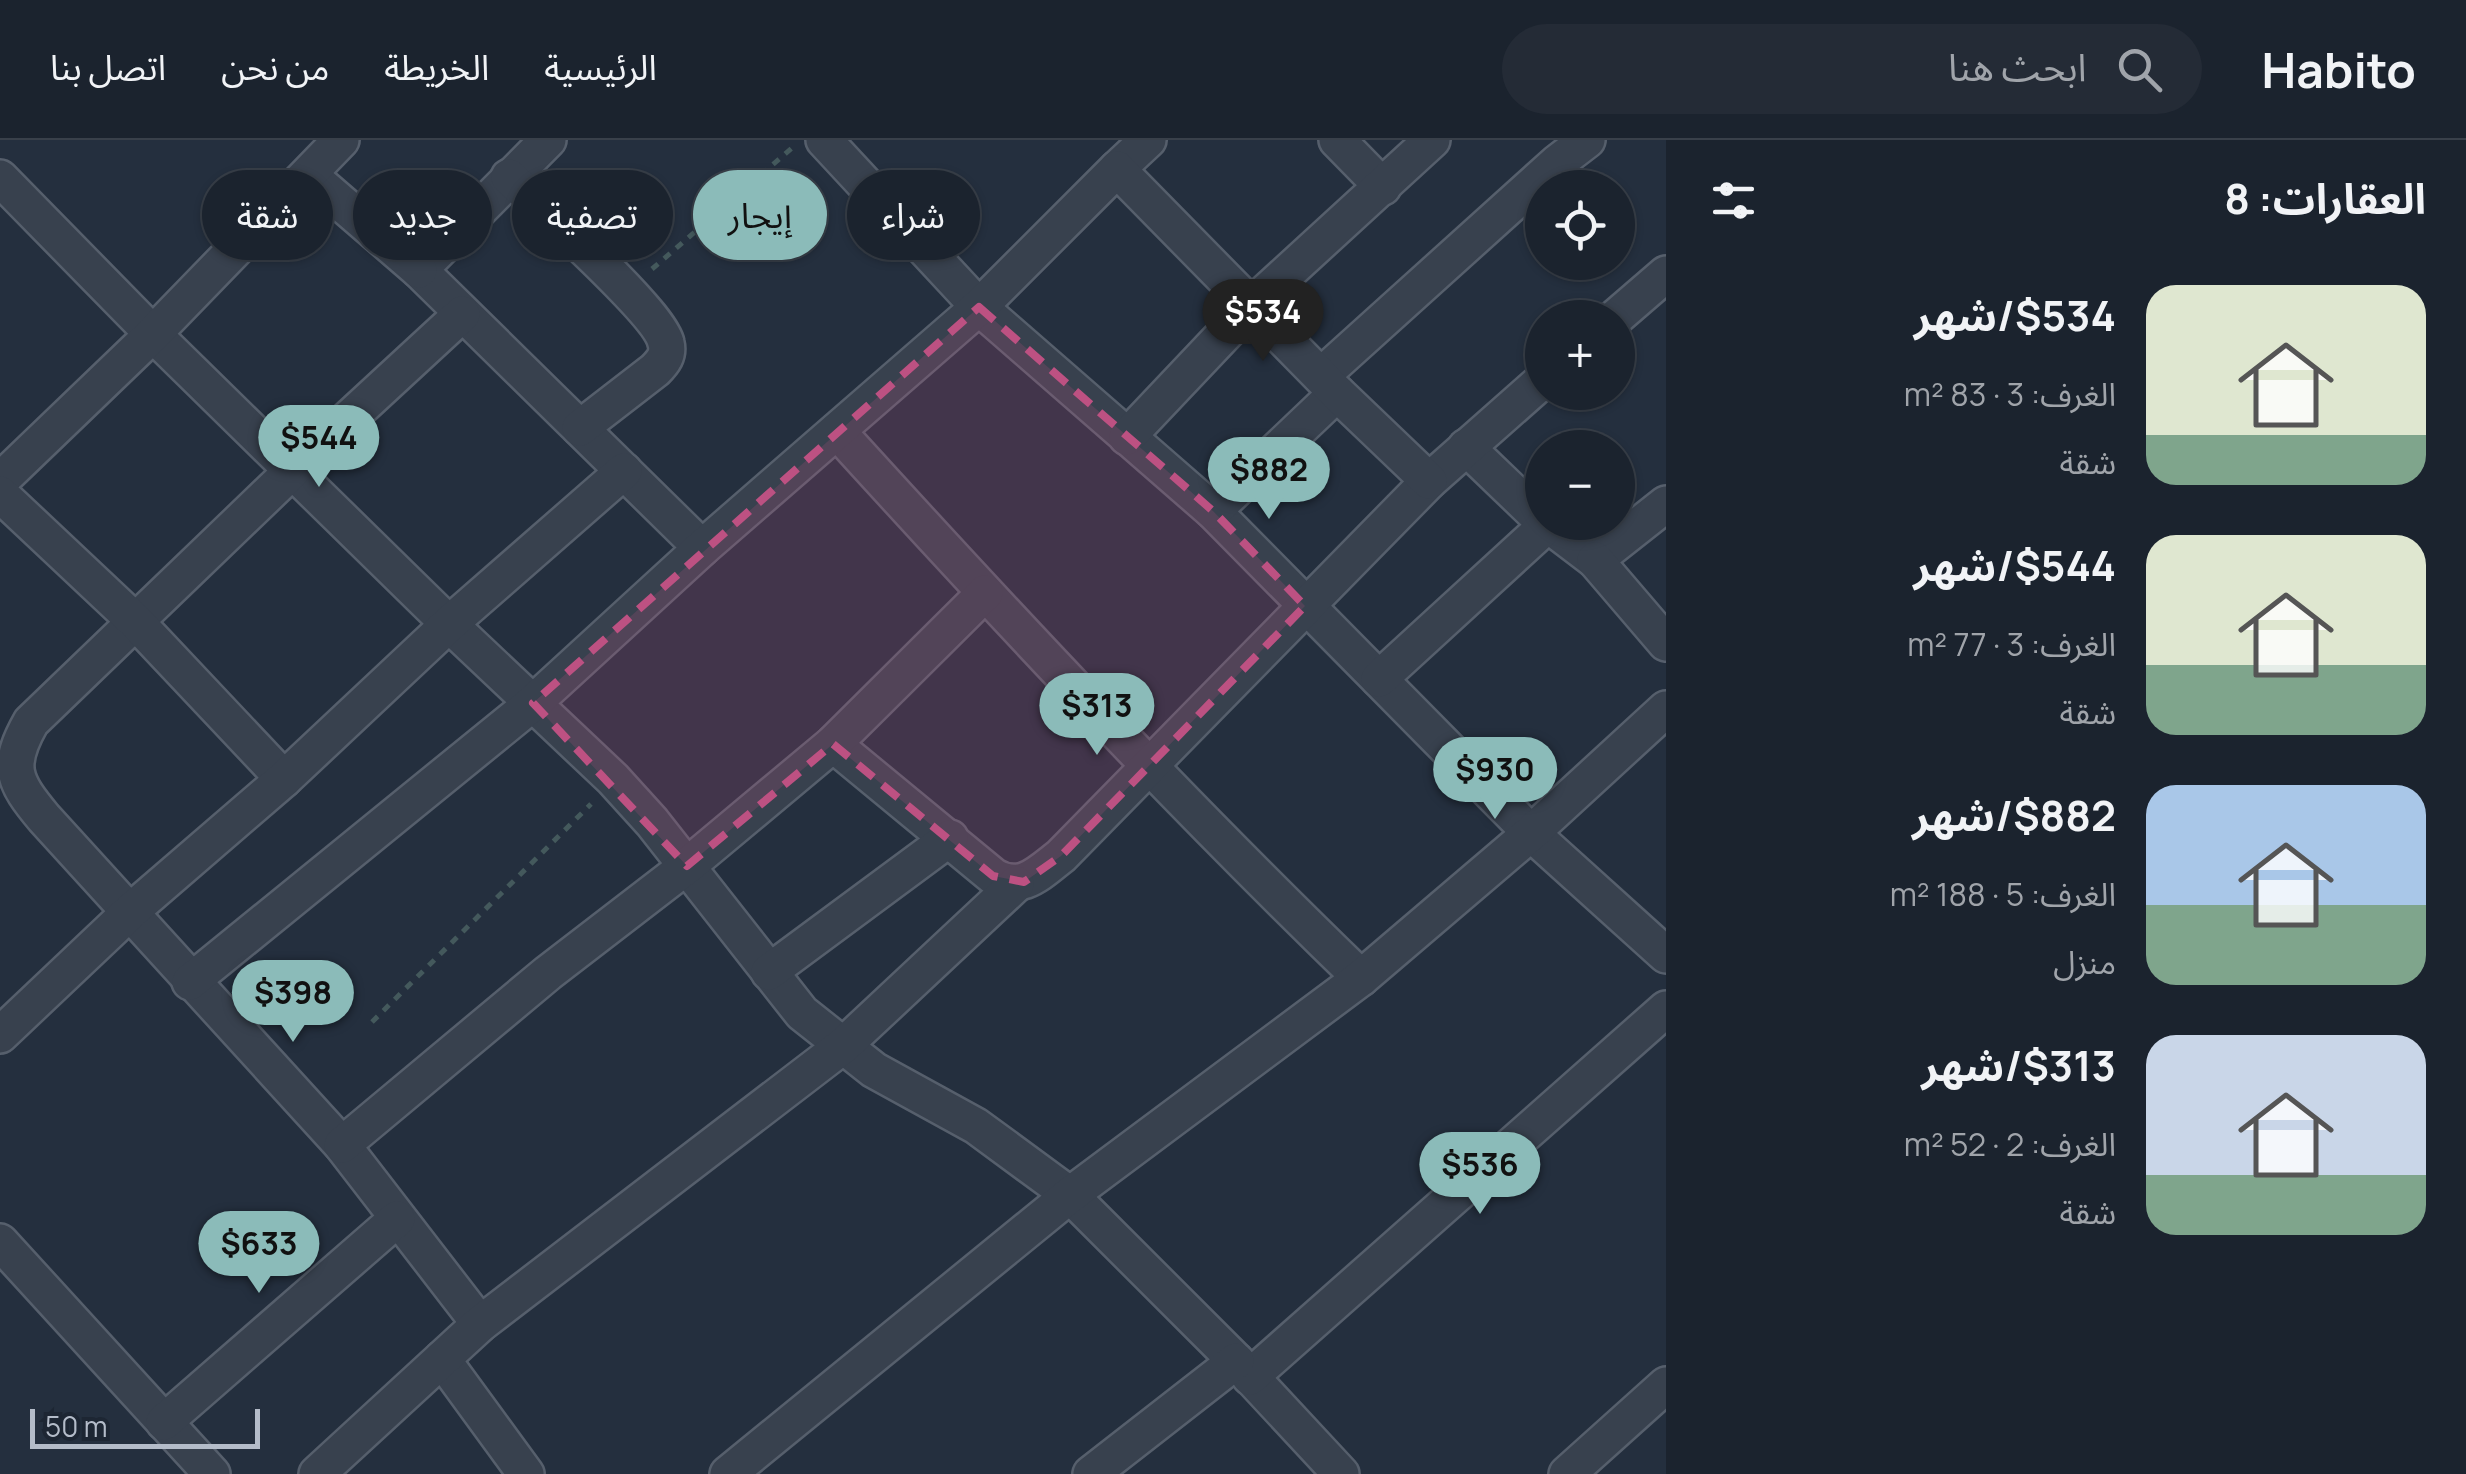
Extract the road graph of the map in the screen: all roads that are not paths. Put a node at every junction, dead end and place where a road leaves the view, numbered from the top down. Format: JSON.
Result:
{"nodes":[{"id":1,"x":340,"y":140,"type":"edge"},
{"id":2,"x":548,"y":140,"type":"edge"},
{"id":3,"x":824,"y":140,"type":"edge"},
{"id":4,"x":1148,"y":140,"type":"edge"},
{"id":5,"x":1337,"y":140,"type":"edge"},
{"id":6,"x":1432,"y":140,"type":"edge"},
{"id":7,"x":1587,"y":140,"type":"edge"},
{"id":8,"x":1117,"y":169,"type":"junction"},
{"id":9,"x":313,"y":170,"type":"edge"},
{"id":10,"x":509,"y":177,"type":"junction"},
{"id":11,"x":0,"y":178,"type":"edge"},
{"id":12,"x":1383,"y":187,"type":"junction"},
{"id":13,"x":333,"y":195,"type":"edge"},
{"id":14,"x":225,"y":260,"type":"edge"},
{"id":15,"x":419,"y":270,"type":"junction"},
{"id":16,"x":1666,"y":274,"type":"edge"},
{"id":17,"x":1635,"y":301,"type":"edge"},
{"id":18,"x":980,"y":306,"type":"junction"},
{"id":19,"x":1251,"y":306,"type":"junction"},
{"id":20,"x":462,"y":314,"type":"junction"},
{"id":21,"x":153,"y":334,"type":"junction"},
{"id":22,"x":1329,"y":385,"type":"junction"},
{"id":23,"x":1525,"y":396,"type":"edge"},
{"id":24,"x":580,"y":428,"type":"junction"},
{"id":25,"x":838,"y":431,"type":"junction"},
{"id":26,"x":1127,"y":436,"type":"junction"},
{"id":27,"x":1466,"y":447,"type":"junction"},
{"id":28,"x":293,"y":470,"type":"junction"},
{"id":29,"x":624,"y":471,"type":"junction"},
{"id":30,"x":1429,"y":480,"type":"junction"},
{"id":31,"x":0,"y":481,"type":"edge"},
{"id":32,"x":0,"y":494,"type":"edge"},
{"id":33,"x":1525,"y":503,"type":"edge"},
{"id":34,"x":1666,"y":504,"type":"edge"},
{"id":35,"x":1213,"y":511,"type":"junction"},
{"id":36,"x":1526,"y":540,"type":"edge"},
{"id":37,"x":1569,"y":540,"type":"edge"},
{"id":38,"x":702,"y":548,"type":"junction"},
{"id":39,"x":1595,"y":560,"type":"junction"},
{"id":40,"x":984,"y":594,"type":"junction"},
{"id":41,"x":1305,"y":606,"type":"junction"},
{"id":42,"x":136,"y":622,"type":"junction"},
{"id":43,"x":449,"y":624,"type":"junction"},
{"id":44,"x":1666,"y":643,"type":"edge"},
{"id":45,"x":1379,"y":680,"type":"junction"},
{"id":46,"x":533,"y":702,"type":"junction"},
{"id":47,"x":1666,"y":708,"type":"edge"},
{"id":48,"x":833,"y":744,"type":"junction"},
{"id":49,"x":1150,"y":767,"type":"junction"},
{"id":50,"x":284,"y":780,"type":"junction"},
{"id":51,"x":1531,"y":833,"type":"junction"},
{"id":52,"x":950,"y":838,"type":"junction"},
{"id":53,"x":687,"y":866,"type":"junction"},
{"id":54,"x":1016,"y":884,"type":"junction"},
{"id":55,"x":131,"y":911,"type":"junction"},
{"id":56,"x":1666,"y":955,"type":"edge"},
{"id":57,"x":768,"y":972,"type":"junction"},
{"id":58,"x":1361,"y":978,"type":"junction"},
{"id":59,"x":190,"y":982,"type":"junction"},
{"id":60,"x":1666,"y":1009,"type":"edge"},
{"id":61,"x":0,"y":1035,"type":"edge"},
{"id":62,"x":844,"y":1044,"type":"junction"},
{"id":63,"x":342,"y":1145,"type":"junction"},
{"id":64,"x":1070,"y":1195,"type":"junction"},
{"id":65,"x":397,"y":1218,"type":"junction"},
{"id":66,"x":0,"y":1242,"type":"edge"},
{"id":67,"x":480,"y":1324,"type":"junction"},
{"id":68,"x":442,"y":1359,"type":"junction"},
{"id":69,"x":1243,"y":1369,"type":"junction"},
{"id":70,"x":1666,"y":1384,"type":"edge"},
{"id":71,"x":164,"y":1422,"type":"junction"},
{"id":72,"x":212,"y":1474,"type":"edge"},
{"id":73,"x":318,"y":1474,"type":"edge"},
{"id":74,"x":526,"y":1474,"type":"edge"},
{"id":75,"x":728,"y":1474,"type":"edge"},
{"id":76,"x":1091,"y":1474,"type":"edge"},
{"id":77,"x":1341,"y":1474,"type":"edge"},
{"id":78,"x":1567,"y":1474,"type":"edge"}],
"edges":[{"from":1,"to":9,"type":"street"},
{"from":2,"to":10,"type":"street"},
{"from":3,"to":18,"type":"street"},
{"from":4,"to":8,"type":"street"},
{"from":5,"to":12,"type":"street"},
{"from":6,"to":12,"type":"street"},
{"from":7,"to":22,"type":"street"},
{"from":8,"to":18,"type":"street"},
{"from":8,"to":19,"type":"street"},
{"from":10,"to":15,"type":"street"},
{"from":10,"to":24,"type":"street"},
{"from":11,"to":21,"type":"street"},
{"from":12,"to":19,"type":"street"},
{"from":13,"to":15,"type":"street"},
{"from":14,"to":21,"type":"street"},
{"from":15,"to":20,"type":"street"},
{"from":16,"to":17,"type":"street"},
{"from":18,"to":25,"type":"street"},
{"from":18,"to":26,"type":"street"},
{"from":19,"to":22,"type":"street"},
{"from":19,"to":26,"type":"street"},
{"from":20,"to":24,"type":"street"},
{"from":20,"to":28,"type":"street"},
{"from":21,"to":28,"type":"street"},
{"from":21,"to":31,"type":"street"},
{"from":22,"to":30,"type":"street"},
{"from":22,"to":35,"type":"street"},
{"from":23,"to":27,"type":"street"},
{"from":24,"to":29,"type":"street"},
{"from":25,"to":38,"type":"street"},
{"from":25,"to":40,"type":"street"},
{"from":26,"to":35,"type":"street"},
{"from":27,"to":30,"type":"street"},
{"from":27,"to":33,"type":"street"},
{"from":28,"to":42,"type":"street"},
{"from":28,"to":43,"type":"street"},
{"from":29,"to":38,"type":"street"},
{"from":29,"to":43,"type":"street"},
{"from":30,"to":41,"type":"street"},
{"from":32,"to":42,"type":"street"},
{"from":34,"to":39,"type":"street"},
{"from":35,"to":41,"type":"street"},
{"from":36,"to":45,"type":"street"},
{"from":37,"to":39,"type":"street"},
{"from":38,"to":46,"type":"street"},
{"from":39,"to":44,"type":"street"},
{"from":40,"to":48,"type":"street"},
{"from":40,"to":49,"type":"street"},
{"from":41,"to":45,"type":"street"},
{"from":41,"to":49,"type":"street"},
{"from":42,"to":50,"type":"street"},
{"from":42,"to":55,"type":"street"},
{"from":43,"to":46,"type":"street"},
{"from":43,"to":50,"type":"street"},
{"from":45,"to":51,"type":"street"},
{"from":46,"to":53,"type":"street"},
{"from":46,"to":59,"type":"street"},
{"from":47,"to":51,"type":"street"},
{"from":48,"to":52,"type":"street"},
{"from":48,"to":53,"type":"street"},
{"from":49,"to":54,"type":"street"},
{"from":49,"to":58,"type":"street"},
{"from":50,"to":55,"type":"street"},
{"from":51,"to":56,"type":"street"},
{"from":51,"to":58,"type":"street"},
{"from":52,"to":54,"type":"street"},
{"from":52,"to":57,"type":"street"},
{"from":53,"to":57,"type":"street"},
{"from":53,"to":63,"type":"street"},
{"from":54,"to":62,"type":"street"},
{"from":55,"to":59,"type":"street"},
{"from":55,"to":61,"type":"street"},
{"from":57,"to":62,"type":"street"},
{"from":58,"to":64,"type":"street"},
{"from":59,"to":63,"type":"street"},
{"from":60,"to":69,"type":"street"},
{"from":62,"to":64,"type":"street"},
{"from":62,"to":67,"type":"street"},
{"from":63,"to":65,"type":"street"},
{"from":64,"to":69,"type":"street"},
{"from":64,"to":75,"type":"street"},
{"from":65,"to":67,"type":"street"},
{"from":65,"to":71,"type":"street"},
{"from":66,"to":71,"type":"street"},
{"from":67,"to":68,"type":"street"},
{"from":68,"to":73,"type":"street"},
{"from":68,"to":74,"type":"street"},
{"from":69,"to":76,"type":"street"},
{"from":69,"to":77,"type":"street"},
{"from":70,"to":78,"type":"street"},
{"from":71,"to":72,"type":"street"}]}
